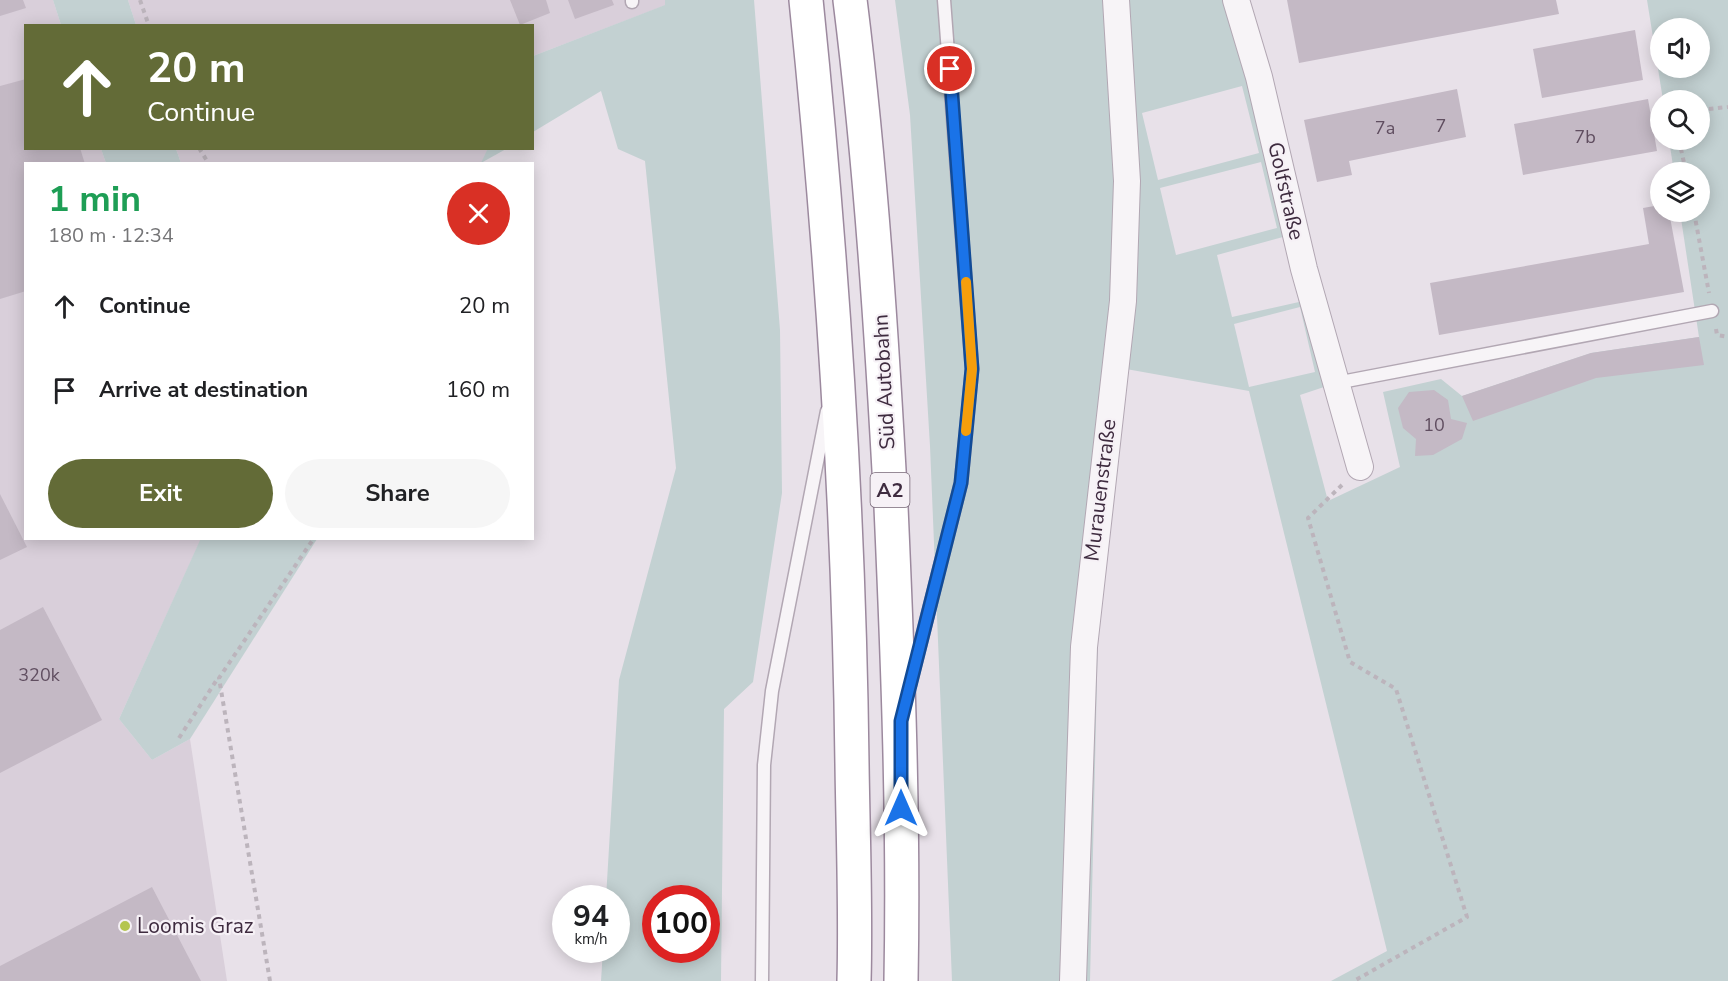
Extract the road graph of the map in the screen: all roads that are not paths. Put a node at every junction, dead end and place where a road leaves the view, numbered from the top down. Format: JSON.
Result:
{"nodes":[{"id":1,"x":806,"y":0,"type":"edge"},
{"id":2,"x":850,"y":0,"type":"edge"},
{"id":3,"x":944,"y":0,"type":"edge"},
{"id":4,"x":1116,"y":0,"type":"edge"},
{"id":5,"x":1236,"y":0,"type":"edge"},
{"id":6,"x":1712,"y":311,"type":"road end"},
{"id":7,"x":838,"y":354,"type":"junction"},
{"id":8,"x":1336,"y":382,"type":"junction"},
{"id":9,"x":1360,"y":467,"type":"road end"},
{"id":10,"x":901,"y":721,"type":"junction"},
{"id":11,"x":762,"y":981,"type":"edge"},
{"id":12,"x":854,"y":981,"type":"edge"},
{"id":13,"x":901,"y":981,"type":"edge"},
{"id":14,"x":1073,"y":981,"type":"edge"}],
"edges":[{"from":1,"to":7,"type":"highway","number":"A2"},
{"from":2,"to":10,"type":"highway","name":"Süd Autobahn","number":"A2"},
{"from":3,"to":10,"type":"lane"},
{"from":4,"to":14,"type":"street","name":"Murauenstraße"},
{"from":5,"to":8,"type":"street","name":"Golfstraße"},
{"from":6,"to":8,"type":"lane"},
{"from":7,"to":11,"type":"lane"},
{"from":7,"to":12,"type":"highway","number":"A2"},
{"from":8,"to":9,"type":"street","name":"Golfstraße"},
{"from":10,"to":13,"type":"highway","name":"Süd Autobahn","number":"A2"}]}
